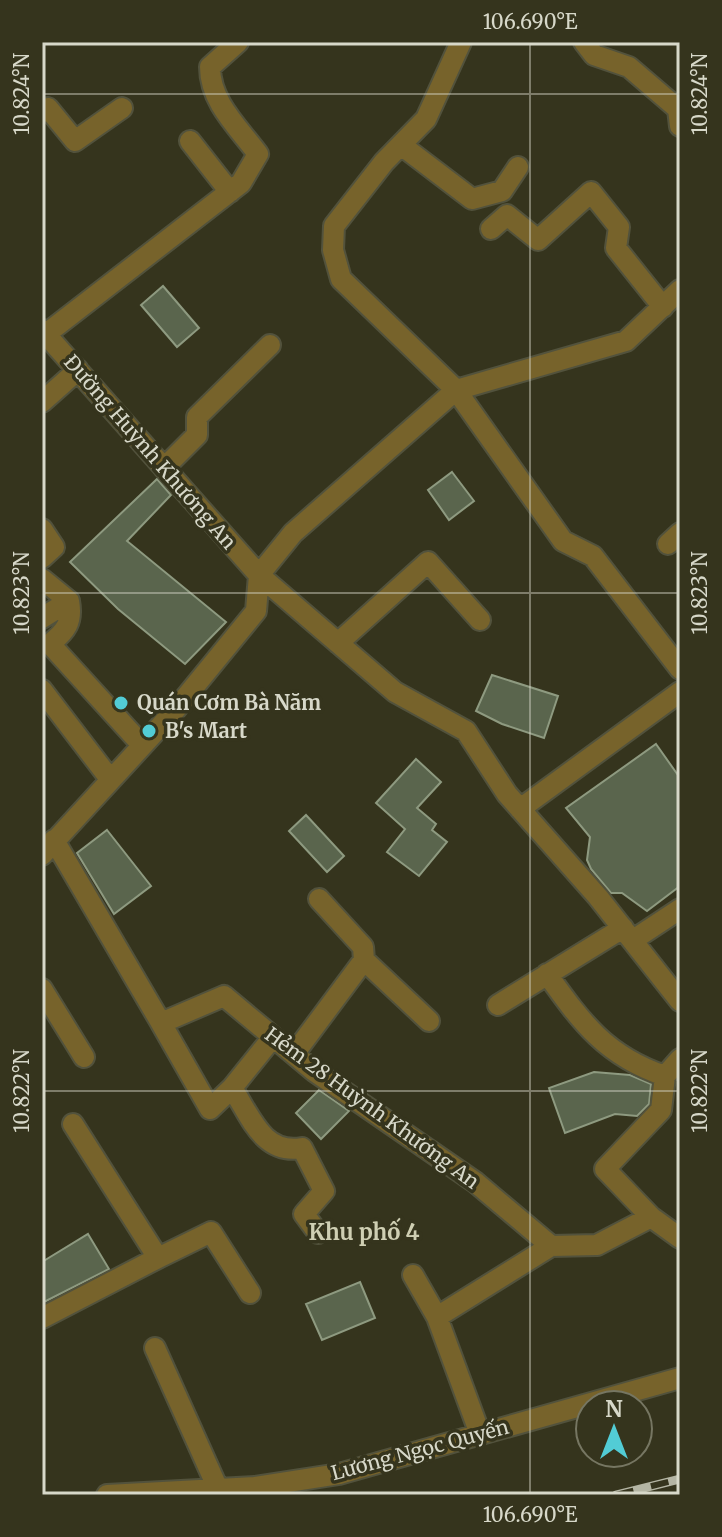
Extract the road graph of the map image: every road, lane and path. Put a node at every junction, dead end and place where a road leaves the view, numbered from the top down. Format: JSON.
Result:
{"nodes":[{"id":1,"x":238,"y":42,"type":"edge"},
{"id":2,"x":461,"y":42,"type":"edge"},
{"id":3,"x":584,"y":42,"type":"edge"},
{"id":4,"x":122,"y":108,"type":"dead end"},
{"id":5,"x":42,"y":112,"type":"edge"},
{"id":6,"x":679,"y":115,"type":"edge"},
{"id":7,"x":190,"y":141,"type":"dead end"},
{"id":8,"x":401,"y":145,"type":"junction"},
{"id":9,"x":518,"y":167,"type":"dead end"},
{"id":10,"x":230,"y":192,"type":"junction"},
{"id":11,"x":491,"y":229,"type":"dead end"},
{"id":12,"x":680,"y":290,"type":"edge"},
{"id":13,"x":663,"y":307,"type":"junction"},
{"id":14,"x":44,"y":332,"type":"edge"},
{"id":15,"x":270,"y":345,"type":"dead end"},
{"id":16,"x":78,"y":370,"type":"junction"},
{"id":17,"x":456,"y":390,"type":"junction"},
{"id":18,"x":42,"y":402,"type":"edge"},
{"id":19,"x":164,"y":468,"type":"junction"},
{"id":20,"x":42,"y":529,"type":"edge"},
{"id":21,"x":42,"y":558,"type":"edge"},
{"id":22,"x":259,"y":575,"type":"junction"},
{"id":23,"x":42,"y":579,"type":"edge"},
{"id":24,"x":69,"y":601,"type":"junction"},
{"id":25,"x":42,"y":618,"type":"edge"},
{"id":26,"x":480,"y":620,"type":"dead end"},
{"id":27,"x":338,"y":643,"type":"junction"},
{"id":28,"x":680,"y":669,"type":"edge"},
{"id":29,"x":42,"y":690,"type":"edge"},
{"id":30,"x":680,"y":692,"type":"edge"},
{"id":31,"x":142,"y":745,"type":"junction"},
{"id":32,"x":110,"y":779,"type":"junction"},
{"id":33,"x":520,"y":809,"type":"junction"},
{"id":34,"x":48,"y":847,"type":"edge"},
{"id":35,"x":319,"y":899,"type":"dead end"},
{"id":36,"x":680,"y":909,"type":"edge"},
{"id":37,"x":628,"y":934,"type":"junction"},
{"id":38,"x":364,"y":960,"type":"junction"},
{"id":39,"x":547,"y":974,"type":"junction"},
{"id":40,"x":42,"y":989,"type":"edge"},
{"id":41,"x":680,"y":1001,"type":"edge"},
{"id":42,"x":498,"y":1005,"type":"dead end"},
{"id":43,"x":429,"y":1021,"type":"dead end"},
{"id":44,"x":161,"y":1023,"type":"junction"},
{"id":45,"x":273,"y":1037,"type":"junction"},
{"id":46,"x":294,"y":1054,"type":"junction"},
{"id":47,"x":84,"y":1057,"type":"dead end"},
{"id":48,"x":680,"y":1059,"type":"edge"},
{"id":49,"x":665,"y":1076,"type":"junction"},
{"id":50,"x":232,"y":1088,"type":"junction"},
{"id":51,"x":73,"y":1124,"type":"dead end"},
{"id":52,"x":651,"y":1217,"type":"junction"},
{"id":53,"x":318,"y":1233,"type":"dead end"},
{"id":54,"x":680,"y":1238,"type":"edge"},
{"id":55,"x":551,"y":1246,"type":"junction"},
{"id":56,"x":158,"y":1258,"type":"junction"},
{"id":57,"x":413,"y":1275,"type":"dead end"},
{"id":58,"x":250,"y":1293,"type":"dead end"},
{"id":59,"x":437,"y":1317,"type":"junction"},
{"id":60,"x":42,"y":1318,"type":"edge"},
{"id":61,"x":155,"y":1348,"type":"dead end"},
{"id":62,"x":680,"y":1378,"type":"edge"},
{"id":63,"x":480,"y":1434,"type":"junction"},
{"id":64,"x":218,"y":1489,"type":"junction"},
{"id":65,"x":107,"y":1495,"type":"edge"}],
"edges":[{"from":1,"to":10,"type":"street"},
{"from":2,"to":8,"type":"street"},
{"from":3,"to":6,"type":"street"},
{"from":4,"to":5,"type":"street"},
{"from":7,"to":10,"type":"street"},
{"from":8,"to":9,"type":"street"},
{"from":8,"to":17,"type":"street"},
{"from":10,"to":14,"type":"street"},
{"from":11,"to":13,"type":"street"},
{"from":12,"to":13,"type":"street"},
{"from":13,"to":17,"type":"street"},
{"from":14,"to":16,"type":"street","name":"Đường Huỳnh Khương An"},
{"from":15,"to":19,"type":"street"},
{"from":16,"to":18,"type":"street"},
{"from":16,"to":19,"type":"street","name":"Đường Huỳnh Khương An"},
{"from":17,"to":22,"type":"street"},
{"from":17,"to":28,"type":"street"},
{"from":19,"to":22,"type":"street","name":"Đường Huỳnh Khương An"},
{"from":20,"to":21,"type":"street"},
{"from":22,"to":27,"type":"street","name":"Đường Huỳnh Khương An"},
{"from":22,"to":31,"type":"street"},
{"from":23,"to":24,"type":"street"},
{"from":24,"to":25,"type":"street"},
{"from":24,"to":31,"type":"street"},
{"from":26,"to":27,"type":"street"},
{"from":27,"to":33,"type":"street","name":"Đường Huỳnh Khương An"},
{"from":29,"to":32,"type":"street"},
{"from":30,"to":33,"type":"street"},
{"from":31,"to":32,"type":"street"},
{"from":32,"to":34,"type":"street"},
{"from":33,"to":37,"type":"street","name":"Đường Huỳnh Khương An"},
{"from":34,"to":44,"type":"street"},
{"from":35,"to":38,"type":"street"},
{"from":36,"to":37,"type":"street"},
{"from":37,"to":39,"type":"street"},
{"from":37,"to":41,"type":"street","name":"Đường Huỳnh Khương An"},
{"from":38,"to":43,"type":"street"},
{"from":38,"to":46,"type":"street"},
{"from":39,"to":42,"type":"street"},
{"from":39,"to":49,"type":"street"},
{"from":40,"to":47,"type":"street"},
{"from":44,"to":45,"type":"street","name":"Hẻm 28 Huỳnh Khương An"},
{"from":44,"to":50,"type":"street"},
{"from":45,"to":46,"type":"street","name":"Hẻm 28 Huỳnh Khương An"},
{"from":45,"to":50,"type":"street"},
{"from":46,"to":55,"type":"street","name":"Hẻm 28 Huỳnh Khương An"},
{"from":48,"to":49,"type":"street"},
{"from":49,"to":52,"type":"street"},
{"from":50,"to":53,"type":"street"},
{"from":51,"to":56,"type":"street"},
{"from":52,"to":54,"type":"street"},
{"from":52,"to":55,"type":"street"},
{"from":55,"to":59,"type":"street"},
{"from":56,"to":58,"type":"street"},
{"from":56,"to":60,"type":"street"},
{"from":57,"to":59,"type":"street"},
{"from":59,"to":63,"type":"street"},
{"from":61,"to":64,"type":"street"},
{"from":62,"to":63,"type":"street","name":"Lương Ngọc Quyến"},
{"from":63,"to":64,"type":"street","name":"Lương Ngọc Quyến"},
{"from":64,"to":65,"type":"street","name":"Lương Ngọc Quyến"}]}
